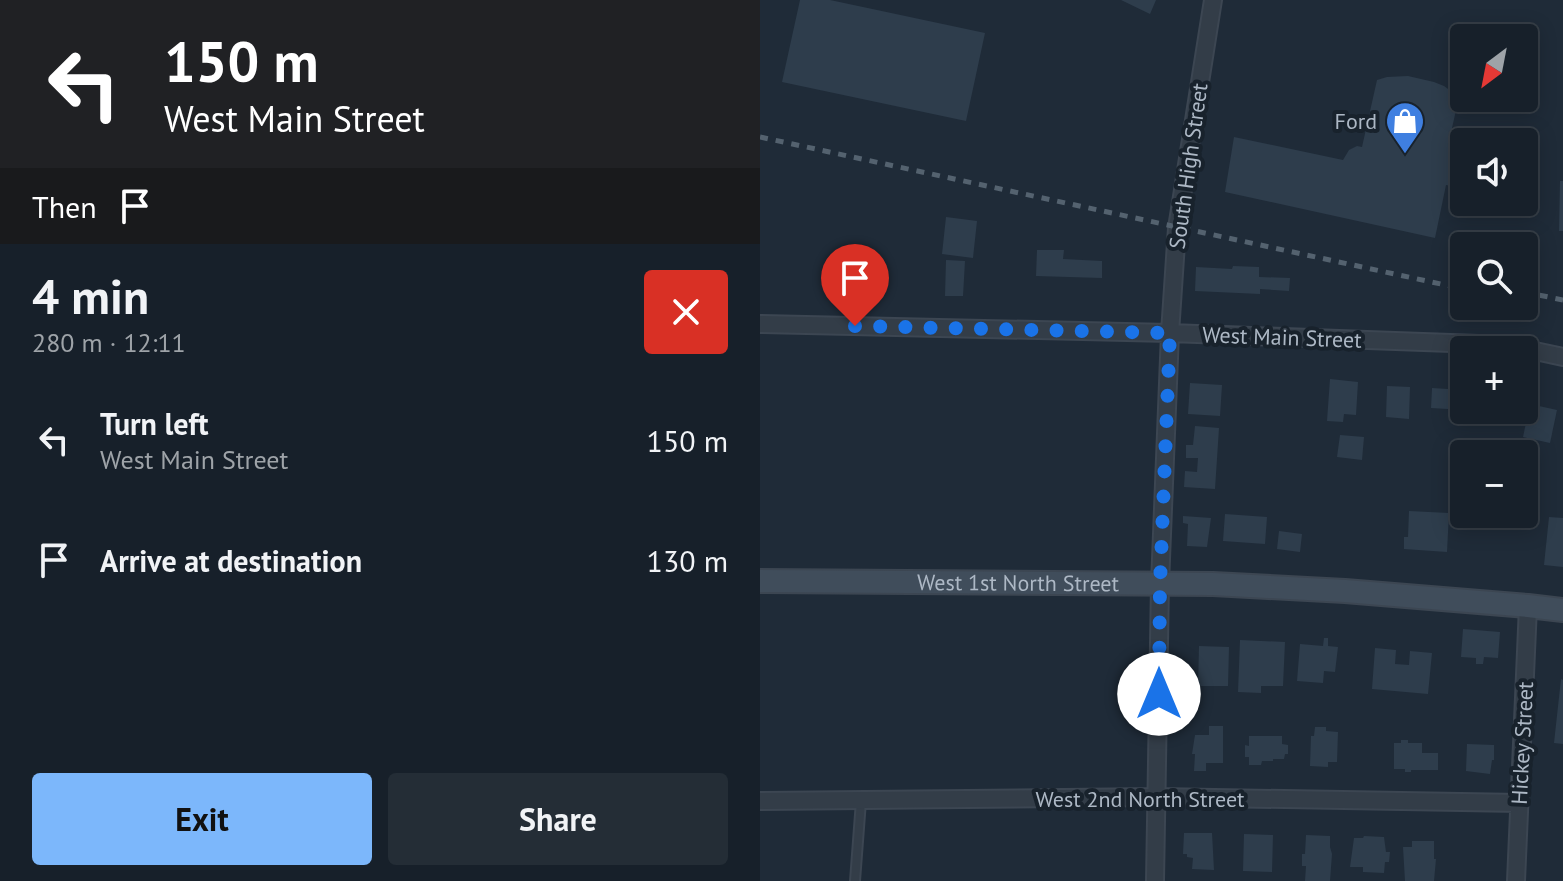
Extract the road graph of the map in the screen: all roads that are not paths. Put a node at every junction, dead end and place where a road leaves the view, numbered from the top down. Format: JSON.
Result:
{"nodes":[{"id":1,"x":1213,"y":0,"type":"edge"},
{"id":2,"x":760,"y":324,"type":"edge"},
{"id":3,"x":1170,"y":333,"type":"junction"},
{"id":4,"x":1563,"y":357,"type":"edge"},
{"id":5,"x":760,"y":581,"type":"edge"},
{"id":6,"x":1160,"y":584,"type":"junction"},
{"id":7,"x":1528,"y":606,"type":"junction"},
{"id":8,"x":1563,"y":610,"type":"edge"},
{"id":9,"x":1158,"y":797,"type":"junction"},
{"id":10,"x":862,"y":800,"type":"junction"},
{"id":11,"x":760,"y":801,"type":"edge"},
{"id":12,"x":1520,"y":803,"type":"junction"},
{"id":13,"x":855,"y":881,"type":"edge"},
{"id":14,"x":1155,"y":881,"type":"edge"},
{"id":15,"x":1516,"y":881,"type":"edge"}],
"edges":[{"from":1,"to":3,"type":"street","name":"South High Street"},
{"from":2,"to":3,"type":"street","name":"West Main Street"},
{"from":3,"to":4,"type":"street","name":"West Main Street"},
{"from":3,"to":6,"type":"street","name":"South High Street"},
{"from":5,"to":6,"type":"main road","name":"West 1st North Street"},
{"from":6,"to":7,"type":"main road","name":"West 1st North Street"},
{"from":6,"to":9,"type":"street","name":"South High Street"},
{"from":7,"to":8,"type":"main road","name":"West 1st North Street"},
{"from":7,"to":12,"type":"street","name":"Hickey Street"},
{"from":9,"to":10,"type":"street","name":"West 2nd North Street"},
{"from":9,"to":12,"type":"street","name":"West 2nd North Street"},
{"from":9,"to":14,"type":"street","name":"South High Street"},
{"from":10,"to":11,"type":"street","name":"West 2nd North Street"},
{"from":10,"to":13,"type":"lane"},
{"from":12,"to":15,"type":"street","name":"Hickey Street"}]}
